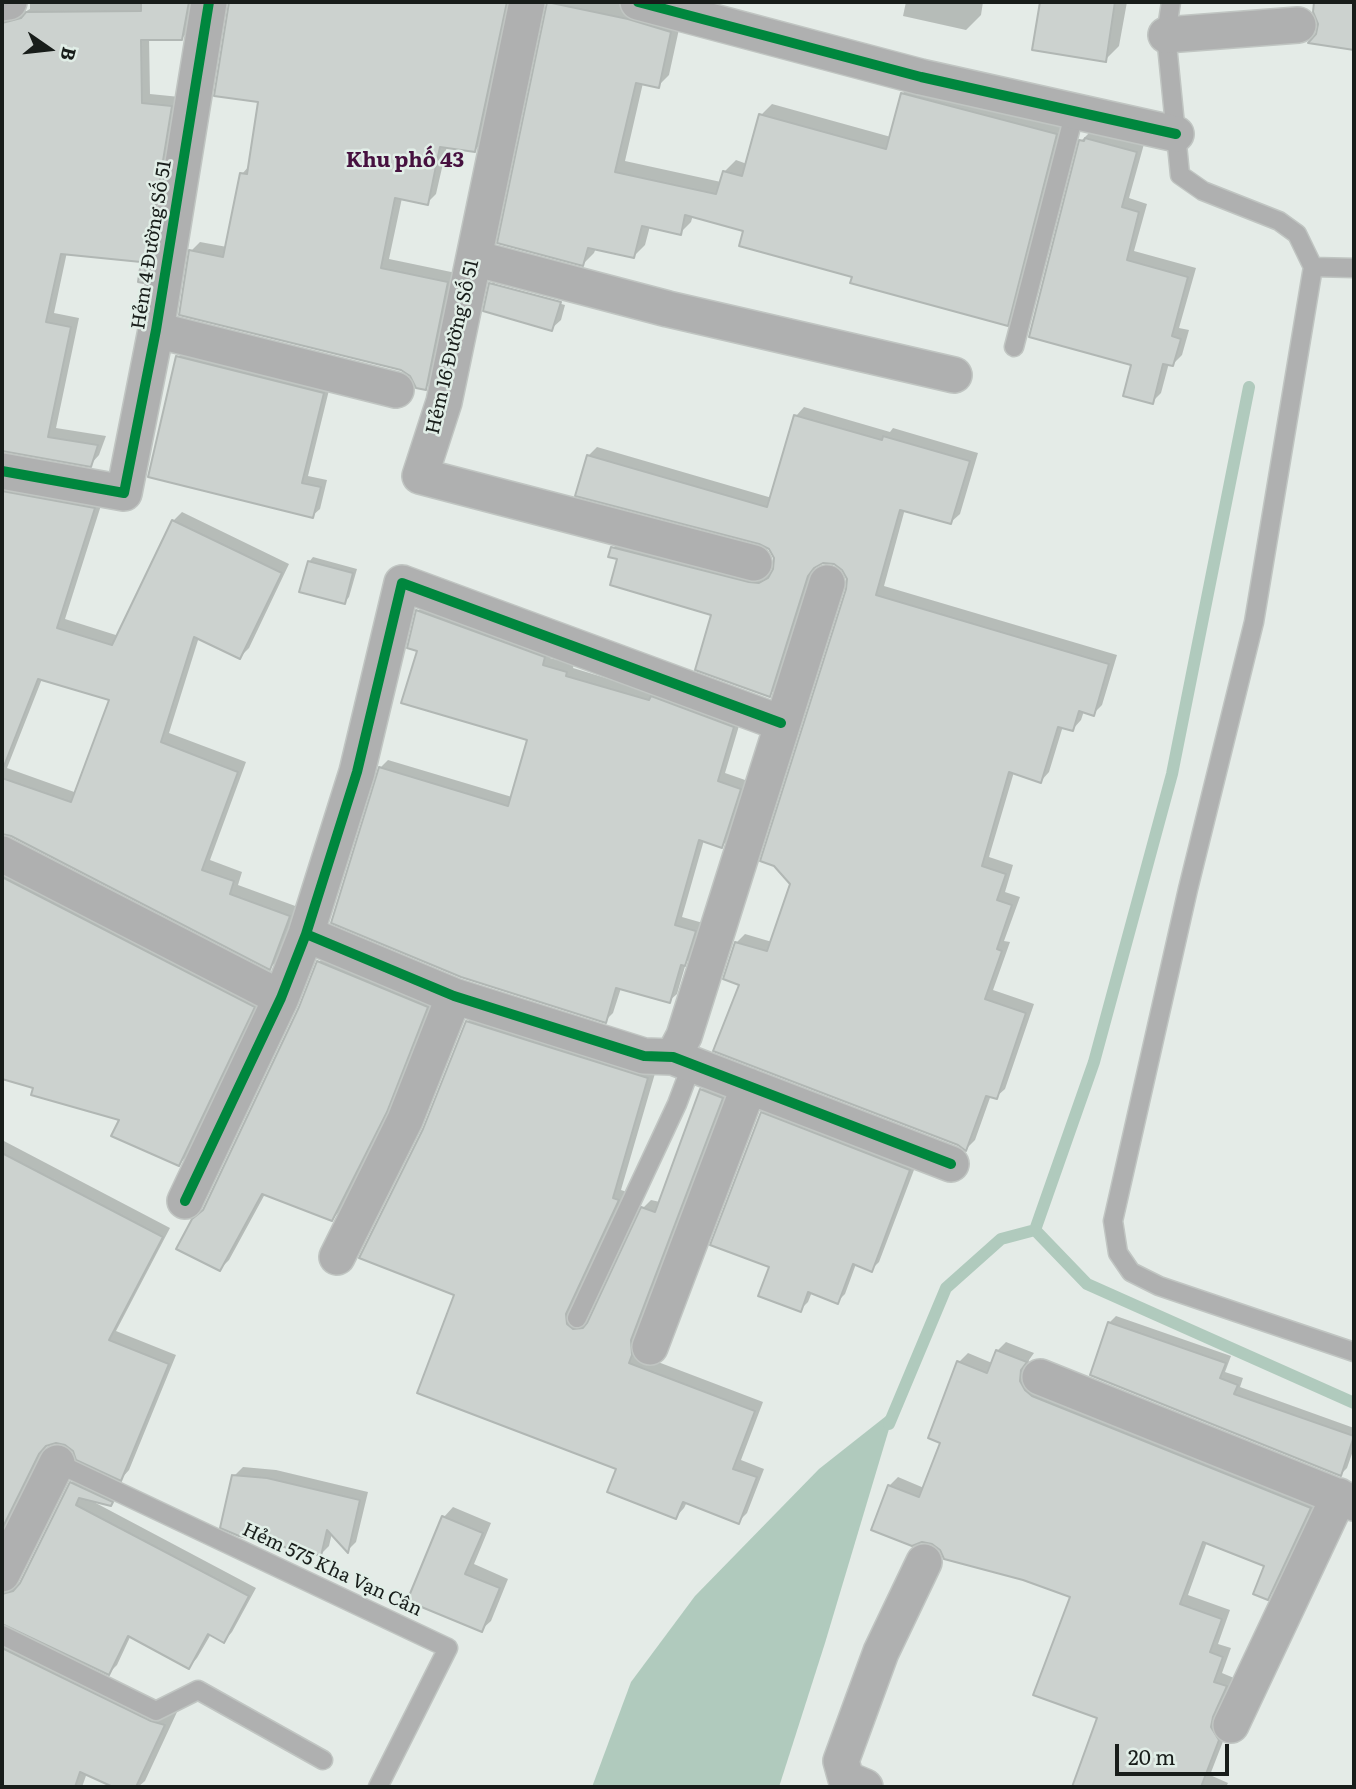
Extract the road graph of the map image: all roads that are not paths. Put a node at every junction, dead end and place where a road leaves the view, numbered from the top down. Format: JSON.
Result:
{"nodes":[{"id":1,"x":9,"y":2,"type":"edge"},
{"id":2,"x":209,"y":2,"type":"edge"},
{"id":3,"x":527,"y":2,"type":"edge"},
{"id":4,"x":638,"y":2,"type":"edge"},
{"id":5,"x":2,"y":3,"type":"edge"},
{"id":6,"x":1168,"y":19,"type":"edge"},
{"id":7,"x":1298,"y":24,"type":"dead end"},
{"id":8,"x":1075,"y":111,"type":"junction"},
{"id":9,"x":1176,"y":134,"type":"junction"},
{"id":10,"x":474,"y":258,"type":"junction"},
{"id":11,"x":1313,"y":267,"type":"junction"},
{"id":12,"x":1354,"y":268,"type":"edge"},
{"id":13,"x":156,"y":330,"type":"junction"},
{"id":14,"x":1014,"y":346,"type":"dead end"},
{"id":15,"x":954,"y":375,"type":"dead end"},
{"id":16,"x":396,"y":390,"type":"dead end"},
{"id":17,"x":2,"y":471,"type":"edge"},
{"id":18,"x":754,"y":563,"type":"dead end"},
{"id":19,"x":827,"y":583,"type":"dead end"},
{"id":20,"x":781,"y":723,"type":"junction"},
{"id":21,"x":2,"y":854,"type":"edge"},
{"id":22,"x":306,"y":934,"type":"junction"},
{"id":23,"x":454,"y":996,"type":"junction"},
{"id":24,"x":281,"y":998,"type":"junction"},
{"id":25,"x":683,"y":1061,"type":"junction"},
{"id":26,"x":749,"y":1086,"type":"junction"},
{"id":27,"x":951,"y":1164,"type":"dead end"},
{"id":28,"x":185,"y":1201,"type":"dead end"},
{"id":29,"x":337,"y":1257,"type":"dead end"},
{"id":30,"x":578,"y":1318,"type":"dead end"},
{"id":31,"x":650,"y":1347,"type":"dead end"},
{"id":32,"x":1354,"y":1352,"type":"edge"},
{"id":33,"x":1040,"y":1377,"type":"dead end"},
{"id":34,"x":57,"y":1462,"type":"joint"},
{"id":35,"x":1347,"y":1500,"type":"edge"},
{"id":36,"x":924,"y":1562,"type":"dead end"},
{"id":37,"x":2,"y":1574,"type":"edge"},
{"id":38,"x":2,"y":1635,"type":"edge"},
{"id":39,"x":1231,"y":1725,"type":"dead end"},
{"id":40,"x":323,"y":1760,"type":"dead end"},
{"id":41,"x":378,"y":1787,"type":"edge"},
{"id":42,"x":865,"y":1787,"type":"edge"}],
"edges":[{"from":1,"to":5,"type":"street"},
{"from":2,"to":13,"type":"street","name":"Hẻm 4 Đường Số 51"},
{"from":3,"to":10,"type":"street","name":"Hẻm 16 Đường Số 51"},
{"from":4,"to":8,"type":"street"},
{"from":6,"to":7,"type":"street"},
{"from":6,"to":9,"type":"lane"},
{"from":8,"to":9,"type":"street"},
{"from":8,"to":14,"type":"lane"},
{"from":9,"to":11,"type":"lane"},
{"from":10,"to":15,"type":"street"},
{"from":10,"to":18,"type":"street","name":"Hẻm 16 Đường Số 51"},
{"from":11,"to":12,"type":"lane"},
{"from":11,"to":32,"type":"lane"},
{"from":13,"to":16,"type":"street"},
{"from":13,"to":17,"type":"street","name":"Hẻm 4 Đường Số 51"},
{"from":19,"to":20,"type":"street"},
{"from":20,"to":22,"type":"street"},
{"from":20,"to":25,"type":"street"},
{"from":21,"to":24,"type":"street"},
{"from":22,"to":23,"type":"street"},
{"from":22,"to":24,"type":"street"},
{"from":23,"to":25,"type":"street"},
{"from":23,"to":29,"type":"street"},
{"from":24,"to":28,"type":"street"},
{"from":25,"to":26,"type":"street"},
{"from":25,"to":30,"type":"lane"},
{"from":26,"to":27,"type":"street"},
{"from":26,"to":31,"type":"street"},
{"from":33,"to":35,"type":"street"},
{"from":34,"to":37,"type":"street"},
{"from":34,"to":41,"type":"lane","name":"Hẻm 575 Kha Vạn Cân"},
{"from":35,"to":39,"type":"street"},
{"from":36,"to":42,"type":"street"},
{"from":38,"to":40,"type":"lane"}]}
